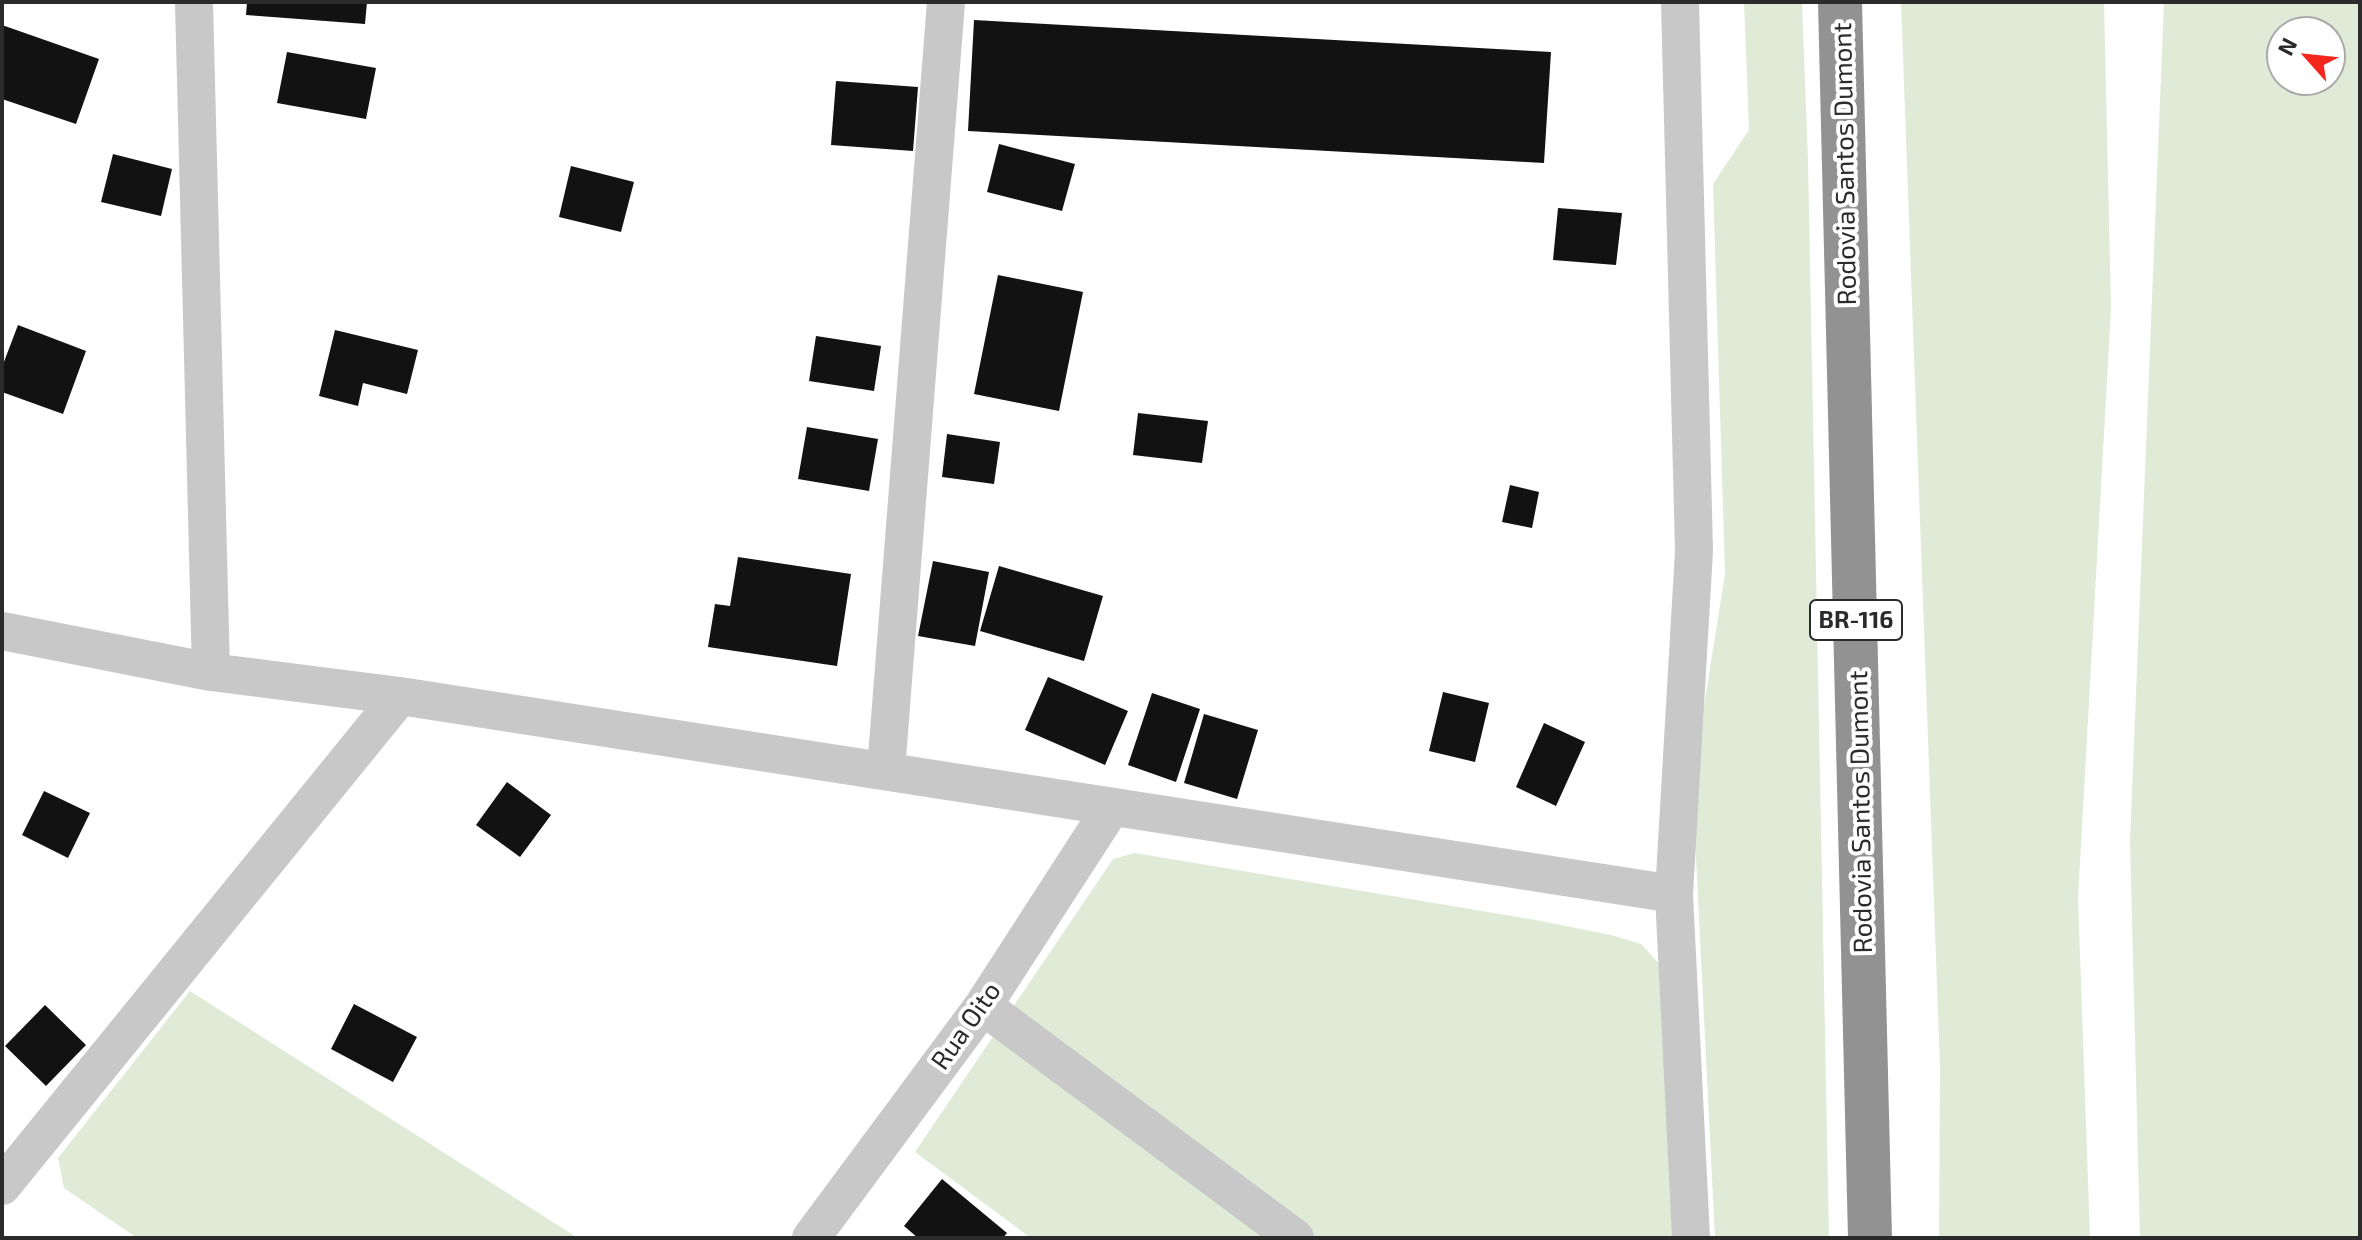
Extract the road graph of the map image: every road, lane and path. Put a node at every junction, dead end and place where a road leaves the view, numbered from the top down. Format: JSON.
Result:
{"nodes":[{"id":1,"x":194,"y":2,"type":"edge"},
{"id":2,"x":946,"y":2,"type":"edge"},
{"id":3,"x":1680,"y":2,"type":"edge"},
{"id":4,"x":1840,"y":2,"type":"edge"},
{"id":5,"x":2,"y":631,"type":"edge"},
{"id":6,"x":211,"y":672,"type":"junction"},
{"id":7,"x":400,"y":696,"type":"junction"},
{"id":8,"x":886,"y":770,"type":"junction"},
{"id":9,"x":1111,"y":808,"type":"junction"},
{"id":10,"x":1674,"y":894,"type":"junction"},
{"id":11,"x":983,"y":1006,"type":"junction"},
{"id":12,"x":2,"y":1186,"type":"edge"},
{"id":13,"x":811,"y":1238,"type":"edge"},
{"id":14,"x":1295,"y":1238,"type":"edge"},
{"id":15,"x":1691,"y":1238,"type":"edge"},
{"id":16,"x":1870,"y":1238,"type":"edge"}],
"edges":[{"from":1,"to":6,"type":"street"},
{"from":2,"to":8,"type":"street"},
{"from":3,"to":10,"type":"street"},
{"from":4,"to":16,"type":"highway","name":"Rodovia Santos Dumont","number":"BR-116"},
{"from":5,"to":6,"type":"street"},
{"from":6,"to":7,"type":"street"},
{"from":7,"to":8,"type":"street"},
{"from":7,"to":12,"type":"street"},
{"from":8,"to":9,"type":"street"},
{"from":9,"to":10,"type":"street"},
{"from":9,"to":11,"type":"street","name":"Rua Oito"},
{"from":10,"to":15,"type":"street"},
{"from":11,"to":13,"type":"street","name":"Rua Oito"},
{"from":11,"to":14,"type":"street"}]}
